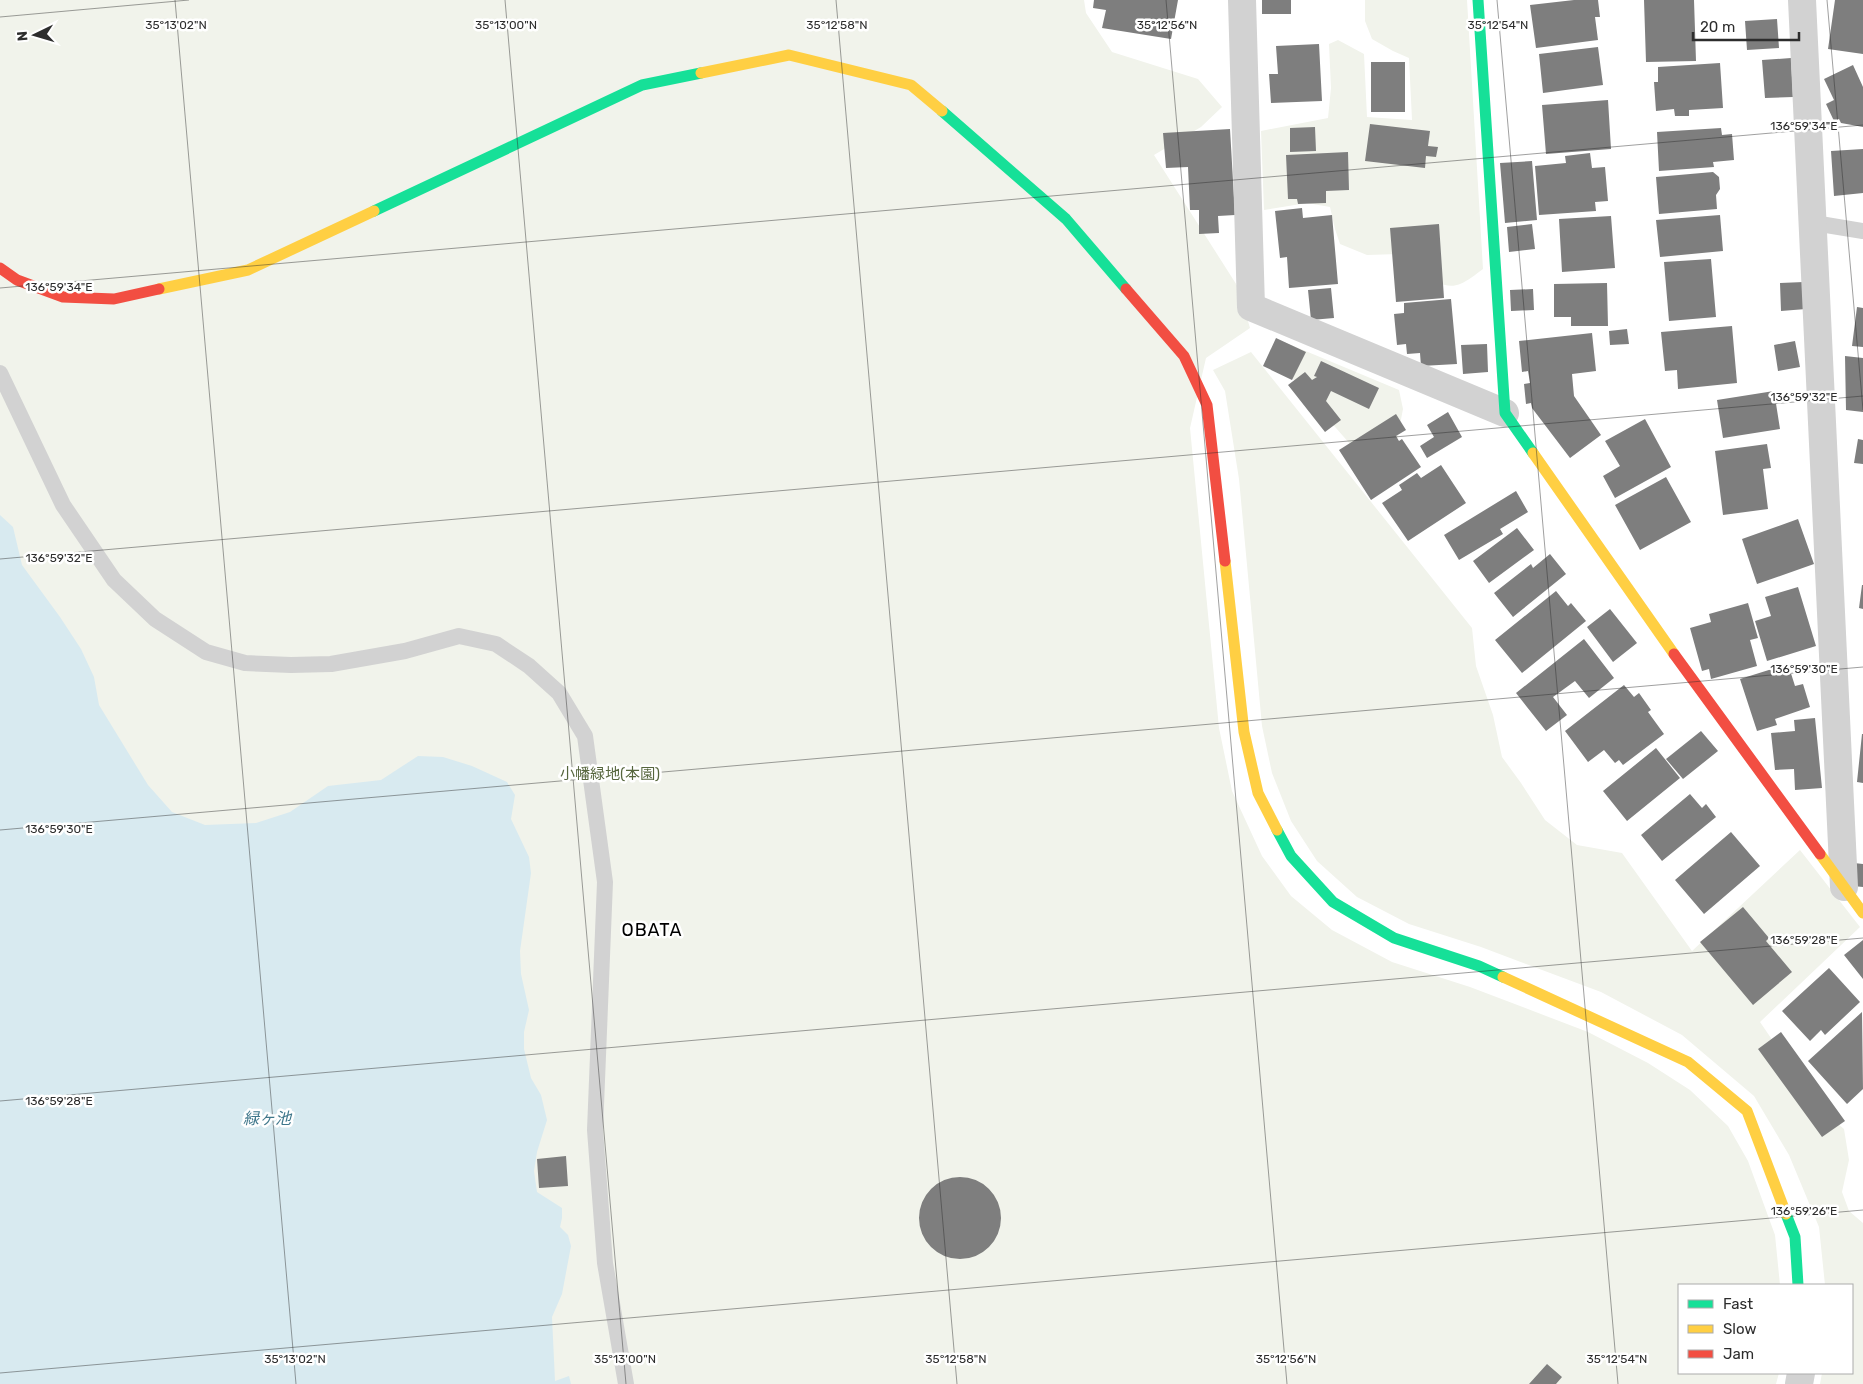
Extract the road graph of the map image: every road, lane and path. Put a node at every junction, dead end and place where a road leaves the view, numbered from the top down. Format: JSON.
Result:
{"nodes":[{"id":1,"x":1242,"y":0,"type":"edge"},
{"id":2,"x":1478,"y":0,"type":"edge"},
{"id":3,"x":1802,"y":0,"type":"edge"},
{"id":4,"x":1814,"y":223,"type":"junction"},
{"id":5,"x":1863,"y":231,"type":"edge"},
{"id":6,"x":0,"y":268,"type":"edge"},
{"id":7,"x":0,"y":373,"type":"edge"},
{"id":8,"x":1505,"y":413,"type":"junction"},
{"id":9,"x":1844,"y":887,"type":"junction"},
{"id":10,"x":1863,"y":913,"type":"edge"},
{"id":11,"x":1798,"y":1284,"type":"edge"},
{"id":12,"x":626,"y":1384,"type":"edge"}],
"edges":[{"from":1,"to":8,"type":"street"},
{"from":2,"to":8,"type":"street"},
{"from":3,"to":4,"type":"street"},
{"from":4,"to":5,"type":"lane"},
{"from":4,"to":9,"type":"street"},
{"from":6,"to":11,"type":"street"},
{"from":7,"to":12,"type":"lane"},
{"from":8,"to":9,"type":"street"},
{"from":9,"to":10,"type":"street"}]}
